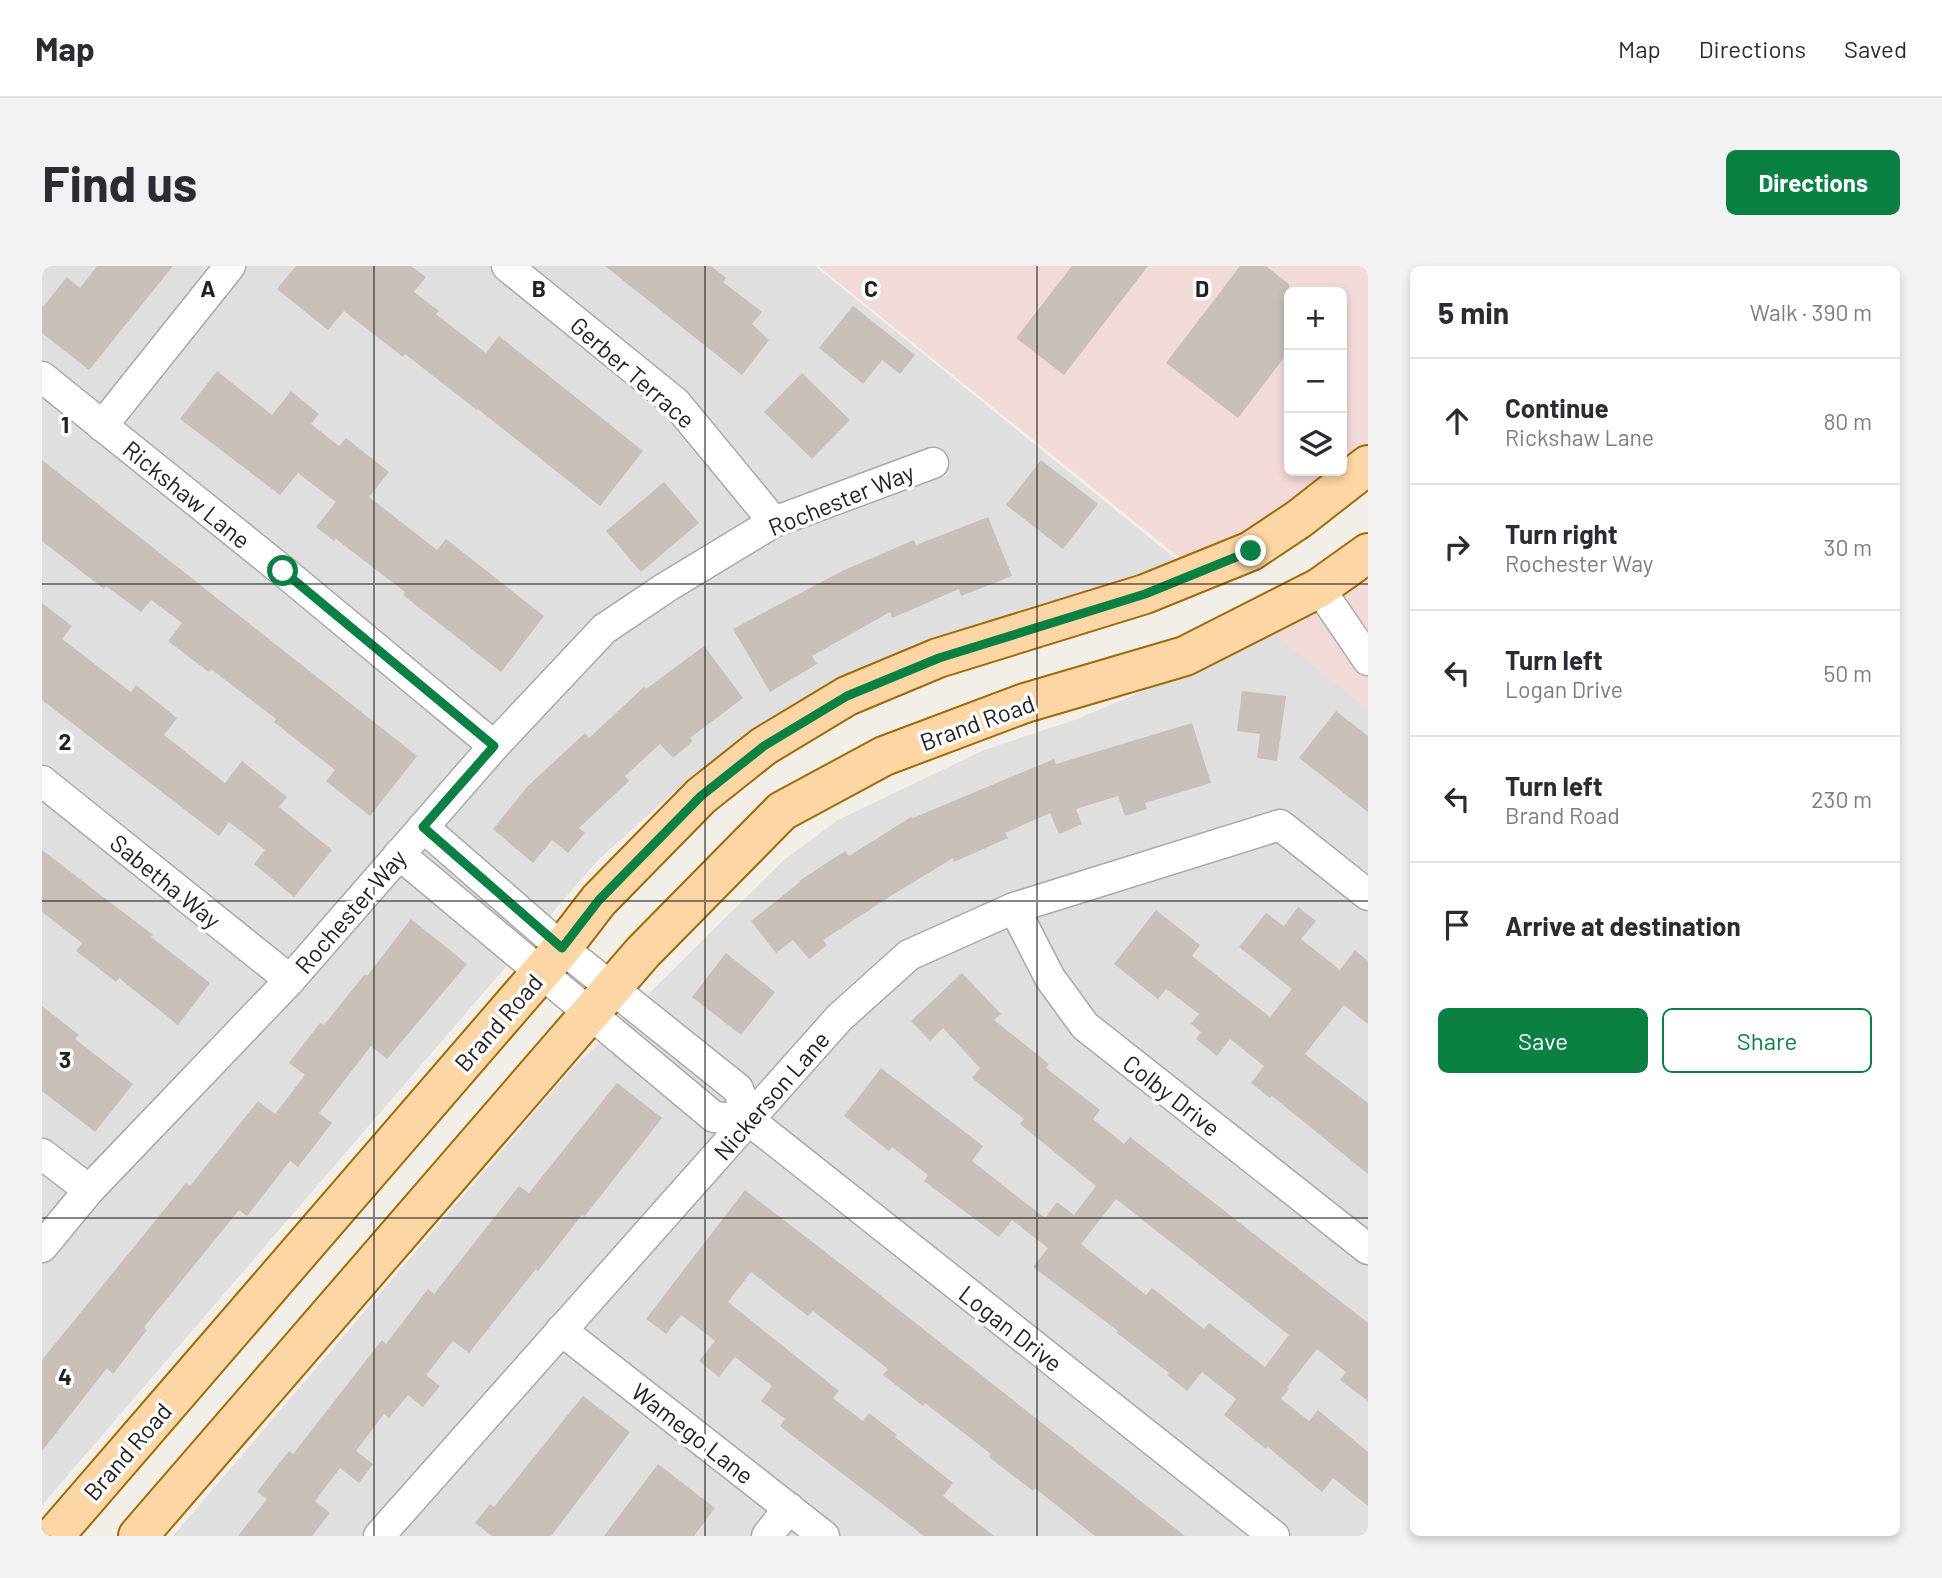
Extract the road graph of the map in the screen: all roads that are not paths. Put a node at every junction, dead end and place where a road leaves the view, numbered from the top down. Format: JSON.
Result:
{"nodes":[{"id":1,"x":230,"y":266,"type":"edge"},
{"id":2,"x":507,"y":266,"type":"edge"},
{"id":3,"x":42,"y":377,"type":"edge"},
{"id":4,"x":102,"y":426,"type":"junction"},
{"id":5,"x":933,"y":463,"type":"dead end"},
{"id":6,"x":1368,"y":465,"type":"edge"},
{"id":7,"x":774,"y":522,"type":"junction"},
{"id":8,"x":1368,"y":553,"type":"edge"},
{"id":9,"x":1319,"y":588,"type":"junction"},
{"id":10,"x":1368,"y":660,"type":"edge"},
{"id":11,"x":494,"y":746,"type":"junction"},
{"id":12,"x":42,"y":781,"type":"edge"},
{"id":13,"x":423,"y":827,"type":"junction"},
{"id":14,"x":399,"y":854,"type":"junction"},
{"id":15,"x":1368,"y":895,"type":"edge"},
{"id":16,"x":1014,"y":908,"type":"junction"},
{"id":17,"x":551,"y":960,"type":"junction"},
{"id":18,"x":290,"y":981,"type":"junction"},
{"id":19,"x":601,"y":1001,"type":"junction"},
{"id":20,"x":749,"y":1120,"type":"junction"},
{"id":21,"x":42,"y":1154,"type":"edge"},
{"id":22,"x":89,"y":1190,"type":"junction"},
{"id":23,"x":42,"y":1247,"type":"edge"},
{"id":24,"x":1368,"y":1249,"type":"edge"},
{"id":25,"x":561,"y":1330,"type":"junction"},
{"id":26,"x":789,"y":1508,"type":"junction"},
{"id":27,"x":54,"y":1536,"type":"edge"},
{"id":28,"x":138,"y":1536,"type":"edge"},
{"id":29,"x":379,"y":1536,"type":"edge"},
{"id":30,"x":766,"y":1536,"type":"edge"},
{"id":31,"x":824,"y":1536,"type":"edge"},
{"id":32,"x":1273,"y":1536,"type":"edge"}],
"edges":[{"from":1,"to":4,"type":"street"},
{"from":2,"to":7,"type":"street","name":"Gerber Terrace"},
{"from":3,"to":4,"type":"street","name":"Rickshaw Lane"},
{"from":4,"to":11,"type":"street","name":"Rickshaw Lane"},
{"from":5,"to":7,"type":"street","name":"Rochester Way"},
{"from":6,"to":17,"type":"main road","name":"Brand Road"},
{"from":7,"to":11,"type":"street","name":"Rochester Way"},
{"from":8,"to":9,"type":"main road","name":"Brand Road"},
{"from":9,"to":10,"type":"street"},
{"from":9,"to":19,"type":"main road","name":"Brand Road"},
{"from":11,"to":13,"type":"street","name":"Rochester Way"},
{"from":12,"to":18,"type":"street","name":"Sabetha Way"},
{"from":13,"to":14,"type":"street","name":"Rochester Way"},
{"from":13,"to":17,"type":"street"},
{"from":14,"to":17,"type":"street"},
{"from":14,"to":18,"type":"street","name":"Rochester Way"},
{"from":15,"to":16,"type":"street","name":"Nickerson Lane"},
{"from":16,"to":20,"type":"street","name":"Nickerson Lane"},
{"from":16,"to":24,"type":"street","name":"Colby Drive"},
{"from":17,"to":19,"type":"street"},
{"from":17,"to":27,"type":"main road","name":"Brand Road"},
{"from":18,"to":22,"type":"street","name":"Rochester Way"},
{"from":19,"to":20,"type":"street"},
{"from":19,"to":28,"type":"main road","name":"Brand Road"},
{"from":20,"to":25,"type":"street","name":"Nickerson Lane"},
{"from":20,"to":32,"type":"street","name":"Logan Drive"},
{"from":21,"to":22,"type":"street"},
{"from":22,"to":23,"type":"street","name":"Rochester Way"},
{"from":25,"to":26,"type":"street","name":"Wamego Lane"},
{"from":25,"to":29,"type":"street","name":"Nickerson Lane"},
{"from":26,"to":30,"type":"street"},
{"from":26,"to":31,"type":"street","name":"Wamego Lane"}]}
